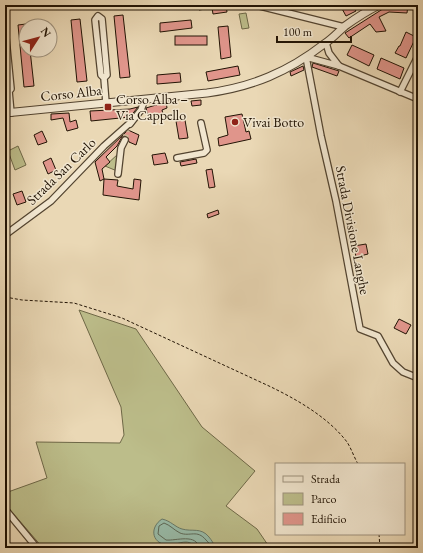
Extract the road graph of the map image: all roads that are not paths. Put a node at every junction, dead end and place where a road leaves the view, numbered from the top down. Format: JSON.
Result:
{"nodes":[{"id":1,"x":256,"y":5,"type":"edge"},
{"id":2,"x":379,"y":5,"type":"edge"},
{"id":3,"x":344,"y":27,"type":"junction"},
{"id":4,"x":5,"y":28,"type":"edge"},
{"id":5,"x":326,"y":43,"type":"junction"},
{"id":6,"x":418,"y":56,"type":"edge"},
{"id":7,"x":306,"y":57,"type":"junction"},
{"id":8,"x":339,"y":66,"type":"junction"},
{"id":9,"x":104,"y":78,"type":"junction"},
{"id":10,"x":5,"y":81,"type":"edge"},
{"id":11,"x":9,"y":91,"type":"junction"},
{"id":12,"x":400,"y":92,"type":"junction"},
{"id":13,"x":144,"y":99,"type":"junction"},
{"id":14,"x":418,"y":99,"type":"edge"},
{"id":15,"x":106,"y":103,"type":"junction"},
{"id":16,"x":8,"y":113,"type":"edge"},
{"id":17,"x":131,"y":122,"type":"junction"},
{"id":18,"x":201,"y":123,"type":"dead end"},
{"id":19,"x":127,"y":130,"type":"tunnel mouth"},
{"id":20,"x":125,"y":140,"type":"tunnel mouth"},
{"id":21,"x":177,"y":158,"type":"dead end"},
{"id":22,"x":118,"y":174,"type":"dead end"},
{"id":23,"x":5,"y":235,"type":"edge"},
{"id":24,"x":418,"y":378,"type":"edge"},
{"id":25,"x":5,"y":509,"type":"edge"},
{"id":26,"x":37,"y":548,"type":"edge"}],
"edges":[{"from":1,"to":3,"type":"street"},
{"from":2,"to":3,"type":"street","name":"Corso Alba"},
{"from":3,"to":5,"type":"street","name":"Corso Alba"},
{"from":4,"to":11,"type":"street"},
{"from":5,"to":7,"type":"street","name":"Corso Alba"},
{"from":5,"to":8,"type":"street"},
{"from":6,"to":12,"type":"street"},
{"from":7,"to":8,"type":"street"},
{"from":7,"to":13,"type":"street","name":"Corso Alba"},
{"from":7,"to":24,"type":"street","name":"Strada Divisione Langhe"},
{"from":8,"to":12,"type":"street"},
{"from":9,"to":9,"type":"street"},
{"from":9,"to":15,"type":"street"},
{"from":10,"to":11,"type":"street"},
{"from":11,"to":16,"type":"street"},
{"from":12,"to":14,"type":"street"},
{"from":13,"to":15,"type":"street","name":"Corso Alba"},
{"from":13,"to":17,"type":"street","name":"Strada San Carlo"},
{"from":15,"to":16,"type":"street","name":"Corso Alba"},
{"from":17,"to":19,"type":"street","name":"Strada San Carlo"},
{"from":17,"to":23,"type":"street","name":"Strada San Carlo"},
{"from":18,"to":21,"type":"street"},
{"from":20,"to":22,"type":"street"},
{"from":25,"to":26,"type":"street"}]}
